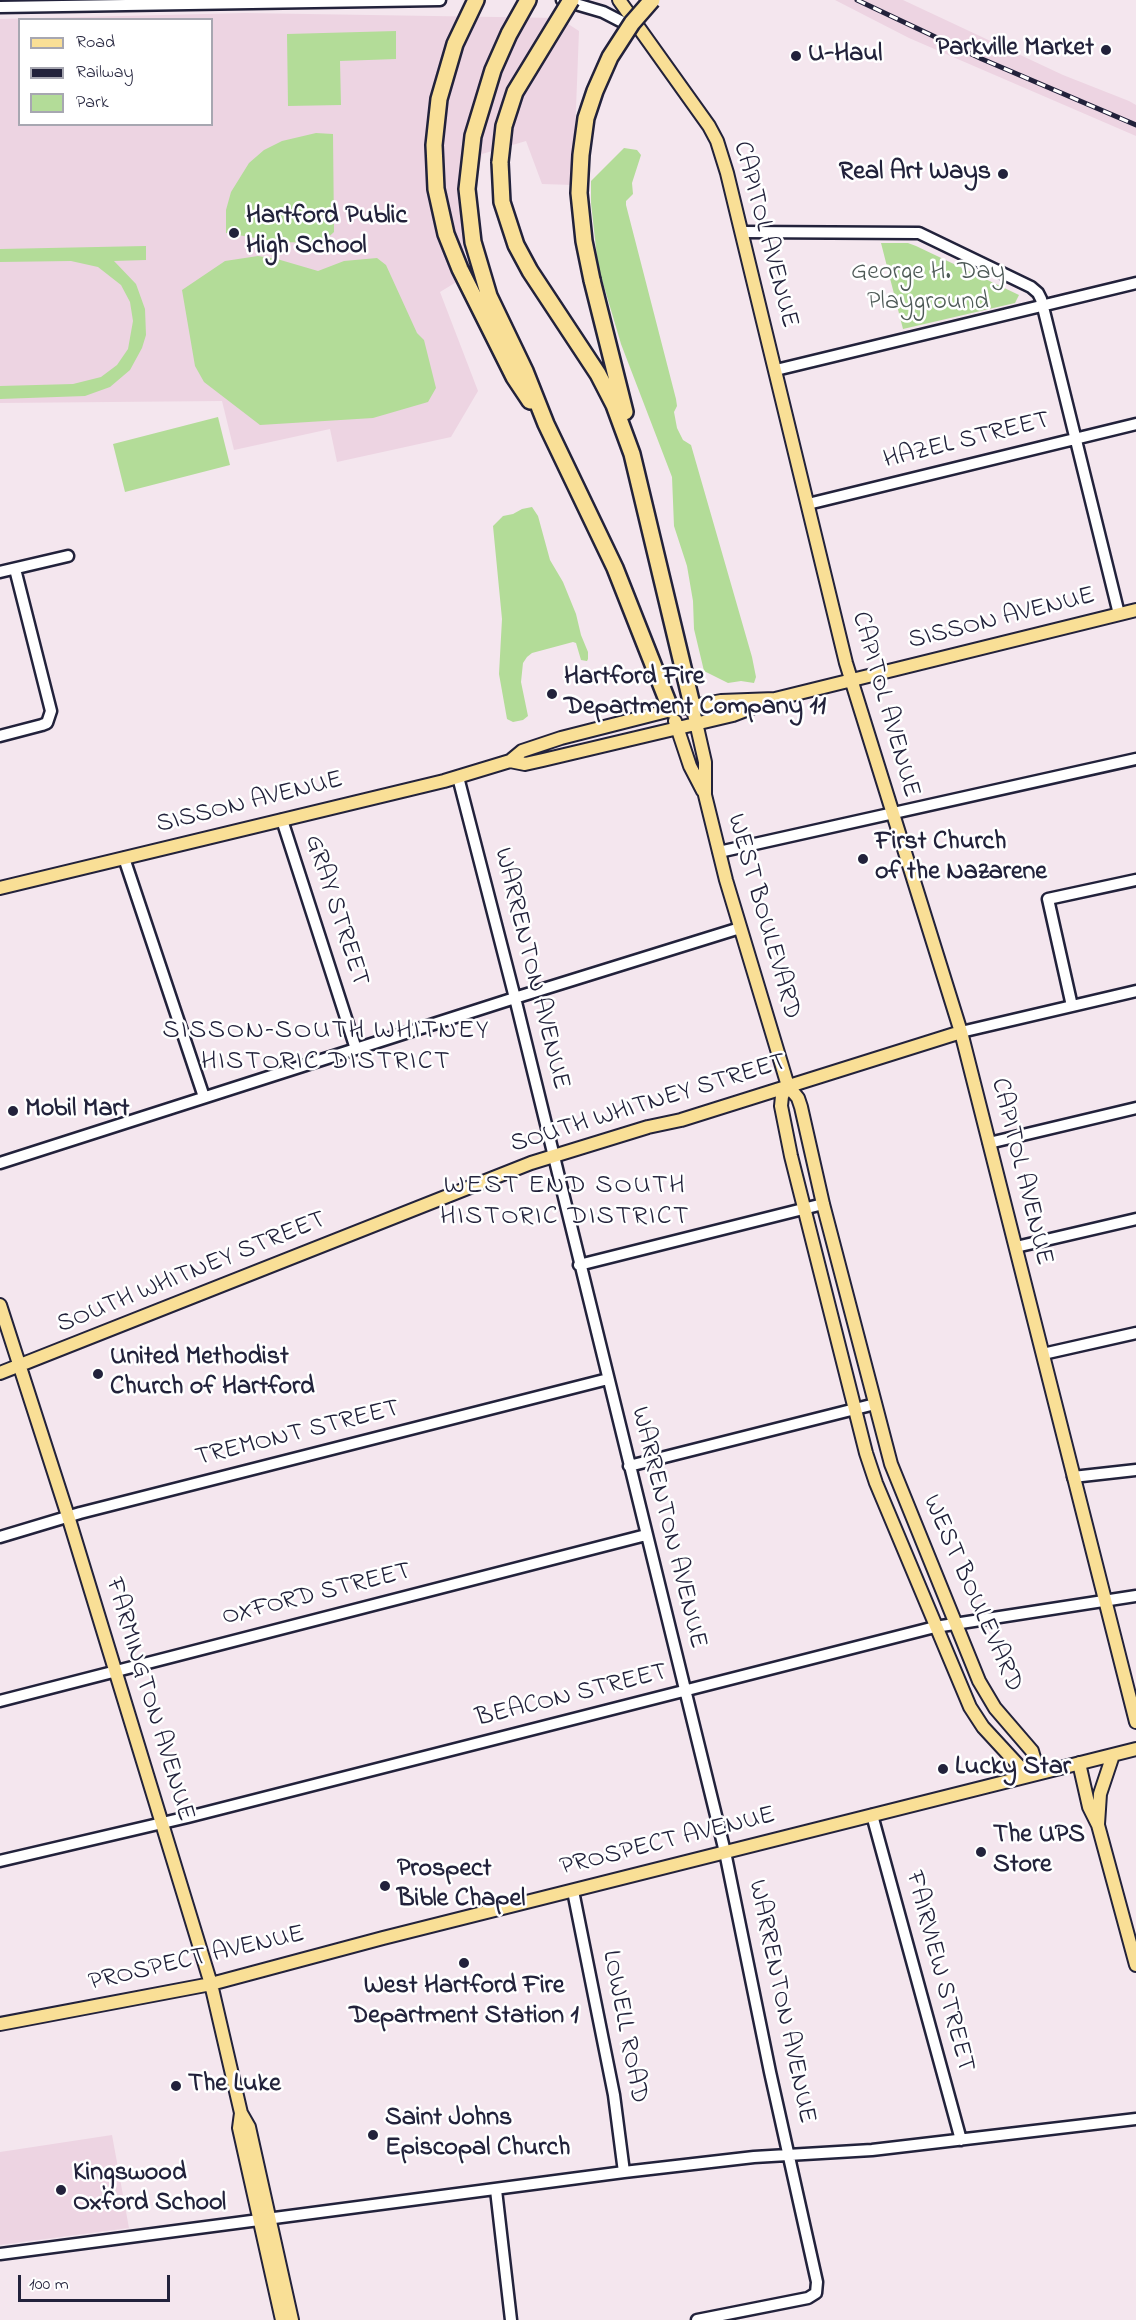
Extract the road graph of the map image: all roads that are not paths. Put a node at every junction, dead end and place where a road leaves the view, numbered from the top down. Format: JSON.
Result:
{"nodes":[{"id":1,"x":440,"y":0,"type":"edge"},
{"id":2,"x":476,"y":0,"type":"edge"},
{"id":3,"x":528,"y":0,"type":"edge"},
{"id":4,"x":562,"y":0,"type":"edge"},
{"id":5,"x":571,"y":0,"type":"edge"},
{"id":6,"x":619,"y":0,"type":"edge"},
{"id":7,"x":652,"y":0,"type":"edge"},
{"id":8,"x":284,"y":1,"type":"edge"},
{"id":9,"x":0,"y":7,"type":"edge"},
{"id":10,"x":643,"y":33,"type":"junction"},
{"id":11,"x":742,"y":232,"type":"junction"},
{"id":12,"x":1136,"y":283,"type":"edge"},
{"id":13,"x":1043,"y":306,"type":"junction"},
{"id":14,"x":776,"y":370,"type":"junction"},
{"id":15,"x":546,"y":424,"type":"junction"},
{"id":16,"x":1136,"y":424,"type":"edge"},
{"id":17,"x":1076,"y":439,"type":"junction"},
{"id":18,"x":632,"y":454,"type":"junction"},
{"id":19,"x":808,"y":504,"type":"junction"},
{"id":20,"x":68,"y":556,"type":"dead end"},
{"id":21,"x":15,"y":569,"type":"junction"},
{"id":22,"x":0,"y":572,"type":"edge"},
{"id":23,"x":1136,"y":610,"type":"edge"},
{"id":24,"x":1119,"y":614,"type":"junction"},
{"id":25,"x":851,"y":680,"type":"junction"},
{"id":26,"x":775,"y":699,"type":"junction"},
{"id":27,"x":692,"y":705,"type":"junction"},
{"id":28,"x":671,"y":710,"type":"junction"},
{"id":29,"x":696,"y":723,"type":"junction"},
{"id":30,"x":677,"y":728,"type":"junction"},
{"id":31,"x":0,"y":736,"type":"edge"},
{"id":32,"x":561,"y":738,"type":"junction"},
{"id":33,"x":566,"y":754,"type":"junction"},
{"id":34,"x":1136,"y":759,"type":"edge"},
{"id":35,"x":510,"y":761,"type":"junction"},
{"id":36,"x":458,"y":777,"type":"junction"},
{"id":37,"x":705,"y":795,"type":"junction"},
{"id":38,"x":892,"y":812,"type":"junction"},
{"id":39,"x":282,"y":820,"type":"junction"},
{"id":40,"x":719,"y":852,"type":"junction"},
{"id":41,"x":124,"y":858,"type":"junction"},
{"id":42,"x":1136,"y":880,"type":"edge"},
{"id":43,"x":0,"y":888,"type":"edge"},
{"id":44,"x":740,"y":928,"type":"junction"},
{"id":45,"x":1136,"y":991,"type":"edge"},
{"id":46,"x":515,"y":998,"type":"junction"},
{"id":47,"x":1072,"y":1006,"type":"junction"},
{"id":48,"x":961,"y":1032,"type":"junction"},
{"id":49,"x":356,"y":1049,"type":"junction"},
{"id":50,"x":788,"y":1086,"type":"junction"},
{"id":51,"x":204,"y":1097,"type":"junction"},
{"id":52,"x":1136,"y":1108,"type":"edge"},
{"id":53,"x":989,"y":1143,"type":"junction"},
{"id":54,"x":553,"y":1155,"type":"junction"},
{"id":55,"x":0,"y":1163,"type":"edge"},
{"id":56,"x":823,"y":1204,"type":"junction"},
{"id":57,"x":804,"y":1208,"type":"junction"},
{"id":58,"x":1136,"y":1219,"type":"edge"},
{"id":59,"x":1016,"y":1246,"type":"junction"},
{"id":60,"x":579,"y":1265,"type":"junction"},
{"id":61,"x":0,"y":1305,"type":"edge"},
{"id":62,"x":1136,"y":1333,"type":"edge"},
{"id":63,"x":1042,"y":1354,"type":"junction"},
{"id":64,"x":20,"y":1367,"type":"junction"},
{"id":65,"x":0,"y":1373,"type":"edge"},
{"id":66,"x":608,"y":1379,"type":"junction"},
{"id":67,"x":874,"y":1404,"type":"junction"},
{"id":68,"x":855,"y":1409,"type":"junction"},
{"id":69,"x":629,"y":1466,"type":"junction"},
{"id":70,"x":1136,"y":1470,"type":"edge"},
{"id":71,"x":1073,"y":1477,"type":"junction"},
{"id":72,"x":909,"y":1511,"type":"junction"},
{"id":73,"x":68,"y":1516,"type":"junction"},
{"id":74,"x":890,"y":1519,"type":"junction"},
{"id":75,"x":646,"y":1535,"type":"junction"},
{"id":76,"x":0,"y":1536,"type":"edge"},
{"id":77,"x":1136,"y":1596,"type":"edge"},
{"id":78,"x":1105,"y":1601,"type":"junction"},
{"id":79,"x":956,"y":1624,"type":"junction"},
{"id":80,"x":935,"y":1627,"type":"junction"},
{"id":81,"x":116,"y":1671,"type":"junction"},
{"id":82,"x":684,"y":1692,"type":"junction"},
{"id":83,"x":0,"y":1701,"type":"edge"},
{"id":84,"x":1136,"y":1722,"type":"edge"},
{"id":85,"x":1136,"y":1749,"type":"edge"},
{"id":86,"x":1113,"y":1755,"type":"junction"},
{"id":87,"x":1079,"y":1763,"type":"junction"},
{"id":88,"x":1033,"y":1774,"type":"junction"},
{"id":89,"x":872,"y":1815,"type":"junction"},
{"id":90,"x":163,"y":1823,"type":"junction"},
{"id":91,"x":1098,"y":1825,"type":"junction"},
{"id":92,"x":725,"y":1852,"type":"junction"},
{"id":93,"x":0,"y":1861,"type":"edge"},
{"id":94,"x":573,"y":1891,"type":"junction"},
{"id":95,"x":1136,"y":1965,"type":"edge"},
{"id":96,"x":211,"y":1984,"type":"junction"},
{"id":97,"x":0,"y":2024,"type":"edge"},
{"id":98,"x":1136,"y":2119,"type":"edge"},
{"id":99,"x":960,"y":2140,"type":"junction"},
{"id":100,"x":789,"y":2154,"type":"junction"},
{"id":101,"x":624,"y":2172,"type":"junction"},
{"id":102,"x":496,"y":2190,"type":"junction"},
{"id":103,"x":264,"y":2220,"type":"junction"},
{"id":104,"x":0,"y":2254,"type":"edge"},
{"id":105,"x":282,"y":2320,"type":"edge"},
{"id":106,"x":292,"y":2320,"type":"edge"},
{"id":107,"x":511,"y":2320,"type":"edge"},
{"id":108,"x":697,"y":2320,"type":"edge"}],
"edges":[{"from":1,"to":8,"type":"street"},
{"from":2,"to":15,"type":"highway"},
{"from":3,"to":15,"type":"highway"},
{"from":4,"to":10,"type":"street"},
{"from":5,"to":18,"type":"highway","bridge":true},
{"from":6,"to":10,"type":"main road","name":"CAPITOL AVENUE"},
{"from":7,"to":18,"type":"highway","bridge":true},
{"from":8,"to":9,"type":"street"},
{"from":10,"to":11,"type":"main road","name":"CAPITOL AVENUE"},
{"from":11,"to":13,"type":"street"},
{"from":11,"to":14,"type":"main road","name":"CAPITOL AVENUE"},
{"from":12,"to":13,"type":"street"},
{"from":13,"to":14,"type":"street"},
{"from":13,"to":17,"type":"street"},
{"from":14,"to":19,"type":"main road","name":"CAPITOL AVENUE"},
{"from":15,"to":28,"type":"highway"},
{"from":16,"to":17,"type":"street","name":"HAZEL STREET"},
{"from":17,"to":19,"type":"street","name":"HAZEL STREET"},
{"from":17,"to":24,"type":"street"},
{"from":18,"to":27,"type":"highway"},
{"from":19,"to":25,"type":"main road","name":"CAPITOL AVENUE"},
{"from":20,"to":21,"type":"street"},
{"from":21,"to":22,"type":"street"},
{"from":21,"to":31,"type":"street"},
{"from":23,"to":24,"type":"main road","name":"SISSON AVENUE"},
{"from":24,"to":25,"type":"main road","name":"SISSON AVENUE"},
{"from":25,"to":26,"type":"main road","name":"SISSON AVENUE"},
{"from":25,"to":38,"type":"main road","name":"CAPITOL AVENUE"},
{"from":26,"to":27,"type":"main road","name":"SISSON AVENUE"},
{"from":26,"to":29,"type":"main road","name":"SISSON AVENUE"},
{"from":27,"to":28,"type":"main road","name":"SISSON AVENUE"},
{"from":27,"to":29,"type":"main road","name":"WEST BOULEVARD"},
{"from":28,"to":30,"type":"main road","name":"WEST BOULEVARD"},
{"from":28,"to":32,"type":"main road","name":"SISSON AVENUE"},
{"from":29,"to":30,"type":"main road","name":"SISSON AVENUE"},
{"from":29,"to":37,"type":"main road","name":"WEST BOULEVARD"},
{"from":30,"to":33,"type":"main road","name":"SISSON AVENUE"},
{"from":30,"to":37,"type":"main road","name":"WEST BOULEVARD"},
{"from":32,"to":33,"type":"main road"},
{"from":32,"to":35,"type":"main road","name":"SISSON AVENUE"},
{"from":33,"to":35,"type":"main road","name":"SISSON AVENUE"},
{"from":34,"to":38,"type":"street"},
{"from":35,"to":36,"type":"main road","name":"SISSON AVENUE"},
{"from":36,"to":39,"type":"main road","name":"SISSON AVENUE"},
{"from":36,"to":46,"type":"street","name":"WARRENTON AVENUE"},
{"from":37,"to":40,"type":"main road","name":"WEST BOULEVARD"},
{"from":38,"to":40,"type":"street"},
{"from":38,"to":48,"type":"main road","name":"CAPITOL AVENUE"},
{"from":39,"to":41,"type":"main road","name":"SISSON AVENUE"},
{"from":39,"to":49,"type":"street","name":"GRAY STREET"},
{"from":40,"to":44,"type":"main road","name":"WEST BOULEVARD"},
{"from":41,"to":43,"type":"main road","name":"SISSON AVENUE"},
{"from":41,"to":51,"type":"street"},
{"from":42,"to":47,"type":"street"},
{"from":44,"to":46,"type":"street"},
{"from":44,"to":50,"type":"main road","name":"WEST BOULEVARD"},
{"from":45,"to":47,"type":"street","name":"SOUTH WHITNEY STREET"},
{"from":46,"to":49,"type":"street"},
{"from":46,"to":54,"type":"street","name":"WARRENTON AVENUE"},
{"from":47,"to":48,"type":"street","name":"SOUTH WHITNEY STREET"},
{"from":48,"to":50,"type":"main road","name":"SOUTH WHITNEY STREET"},
{"from":48,"to":53,"type":"main road","name":"CAPITOL AVENUE"},
{"from":49,"to":51,"type":"street"},
{"from":50,"to":54,"type":"main road","name":"SOUTH WHITNEY STREET"},
{"from":50,"to":56,"type":"main road","name":"WEST BOULEVARD"},
{"from":50,"to":57,"type":"main road","name":"WEST BOULEVARD"},
{"from":51,"to":55,"type":"street"},
{"from":52,"to":53,"type":"street"},
{"from":53,"to":59,"type":"main road","name":"CAPITOL AVENUE"},
{"from":54,"to":60,"type":"street","name":"WARRENTON AVENUE"},
{"from":54,"to":64,"type":"main road","name":"SOUTH WHITNEY STREET"},
{"from":56,"to":57,"type":"street"},
{"from":56,"to":67,"type":"main road","name":"WEST BOULEVARD"},
{"from":57,"to":60,"type":"street"},
{"from":57,"to":68,"type":"main road","name":"WEST BOULEVARD"},
{"from":58,"to":59,"type":"street"},
{"from":59,"to":63,"type":"main road","name":"CAPITOL AVENUE"},
{"from":60,"to":66,"type":"street","name":"WARRENTON AVENUE"},
{"from":61,"to":64,"type":"main road","name":"FARMINGTON AVENUE"},
{"from":62,"to":63,"type":"street"},
{"from":63,"to":71,"type":"main road","name":"CAPITOL AVENUE"},
{"from":64,"to":65,"type":"main road","name":"SOUTH WHITNEY STREET"},
{"from":64,"to":73,"type":"main road","name":"FARMINGTON AVENUE"},
{"from":66,"to":69,"type":"street","name":"WARRENTON AVENUE"},
{"from":66,"to":73,"type":"street","name":"TREMONT STREET"},
{"from":67,"to":68,"type":"street"},
{"from":67,"to":72,"type":"main road","name":"WEST BOULEVARD"},
{"from":68,"to":69,"type":"street"},
{"from":68,"to":74,"type":"main road","name":"WEST BOULEVARD"},
{"from":69,"to":75,"type":"street","name":"WARRENTON AVENUE"},
{"from":70,"to":71,"type":"street"},
{"from":71,"to":78,"type":"main road","name":"CAPITOL AVENUE"},
{"from":72,"to":74,"type":"main road"},
{"from":72,"to":79,"type":"main road","name":"WEST BOULEVARD"},
{"from":73,"to":76,"type":"street","name":"TREMONT STREET"},
{"from":73,"to":81,"type":"main road","name":"FARMINGTON AVENUE"},
{"from":74,"to":80,"type":"main road","name":"WEST BOULEVARD"},
{"from":75,"to":81,"type":"street","name":"OXFORD STREET"},
{"from":75,"to":82,"type":"street","name":"WARRENTON AVENUE"},
{"from":77,"to":78,"type":"street","name":"BEACON STREET"},
{"from":78,"to":79,"type":"street","name":"BEACON STREET"},
{"from":78,"to":84,"type":"main road","name":"CAPITOL AVENUE"},
{"from":79,"to":80,"type":"street","name":"BEACON STREET"},
{"from":79,"to":88,"type":"main road","name":"WEST BOULEVARD"},
{"from":80,"to":82,"type":"street","name":"BEACON STREET"},
{"from":80,"to":88,"type":"main road","name":"WEST BOULEVARD"},
{"from":81,"to":83,"type":"street","name":"OXFORD STREET"},
{"from":81,"to":90,"type":"main road","name":"FARMINGTON AVENUE"},
{"from":82,"to":90,"type":"street","name":"BEACON STREET"},
{"from":82,"to":92,"type":"street","name":"WARRENTON AVENUE"},
{"from":85,"to":86,"type":"main road","name":"PROSPECT AVENUE"},
{"from":86,"to":87,"type":"main road","name":"PROSPECT AVENUE"},
{"from":86,"to":91,"type":"main road"},
{"from":87,"to":88,"type":"main road","name":"PROSPECT AVENUE"},
{"from":87,"to":91,"type":"main road"},
{"from":88,"to":89,"type":"main road","name":"PROSPECT AVENUE"},
{"from":89,"to":92,"type":"main road","name":"PROSPECT AVENUE"},
{"from":89,"to":99,"type":"street","name":"FAIRVIEW STREET"},
{"from":90,"to":93,"type":"street","name":"BEACON STREET"},
{"from":90,"to":96,"type":"main road","name":"FARMINGTON AVENUE"},
{"from":91,"to":95,"type":"main road"},
{"from":92,"to":94,"type":"main road","name":"PROSPECT AVENUE"},
{"from":92,"to":100,"type":"street","name":"WARRENTON AVENUE"},
{"from":94,"to":96,"type":"main road","name":"PROSPECT AVENUE"},
{"from":94,"to":101,"type":"street","name":"LOWELL ROAD"},
{"from":96,"to":97,"type":"main road","name":"PROSPECT AVENUE"},
{"from":96,"to":103,"type":"main road","name":"FARMINGTON AVENUE"},
{"from":98,"to":99,"type":"street"},
{"from":99,"to":100,"type":"street"},
{"from":100,"to":101,"type":"street"},
{"from":100,"to":108,"type":"street","name":"WARRENTON AVENUE"},
{"from":101,"to":102,"type":"street"},
{"from":102,"to":103,"type":"street"},
{"from":102,"to":107,"type":"street"},
{"from":103,"to":104,"type":"street"},
{"from":103,"to":105,"type":"main road","name":"FARMINGTON AVENUE"},
{"from":103,"to":106,"type":"main road","name":"FARMINGTON AVENUE"}]}
